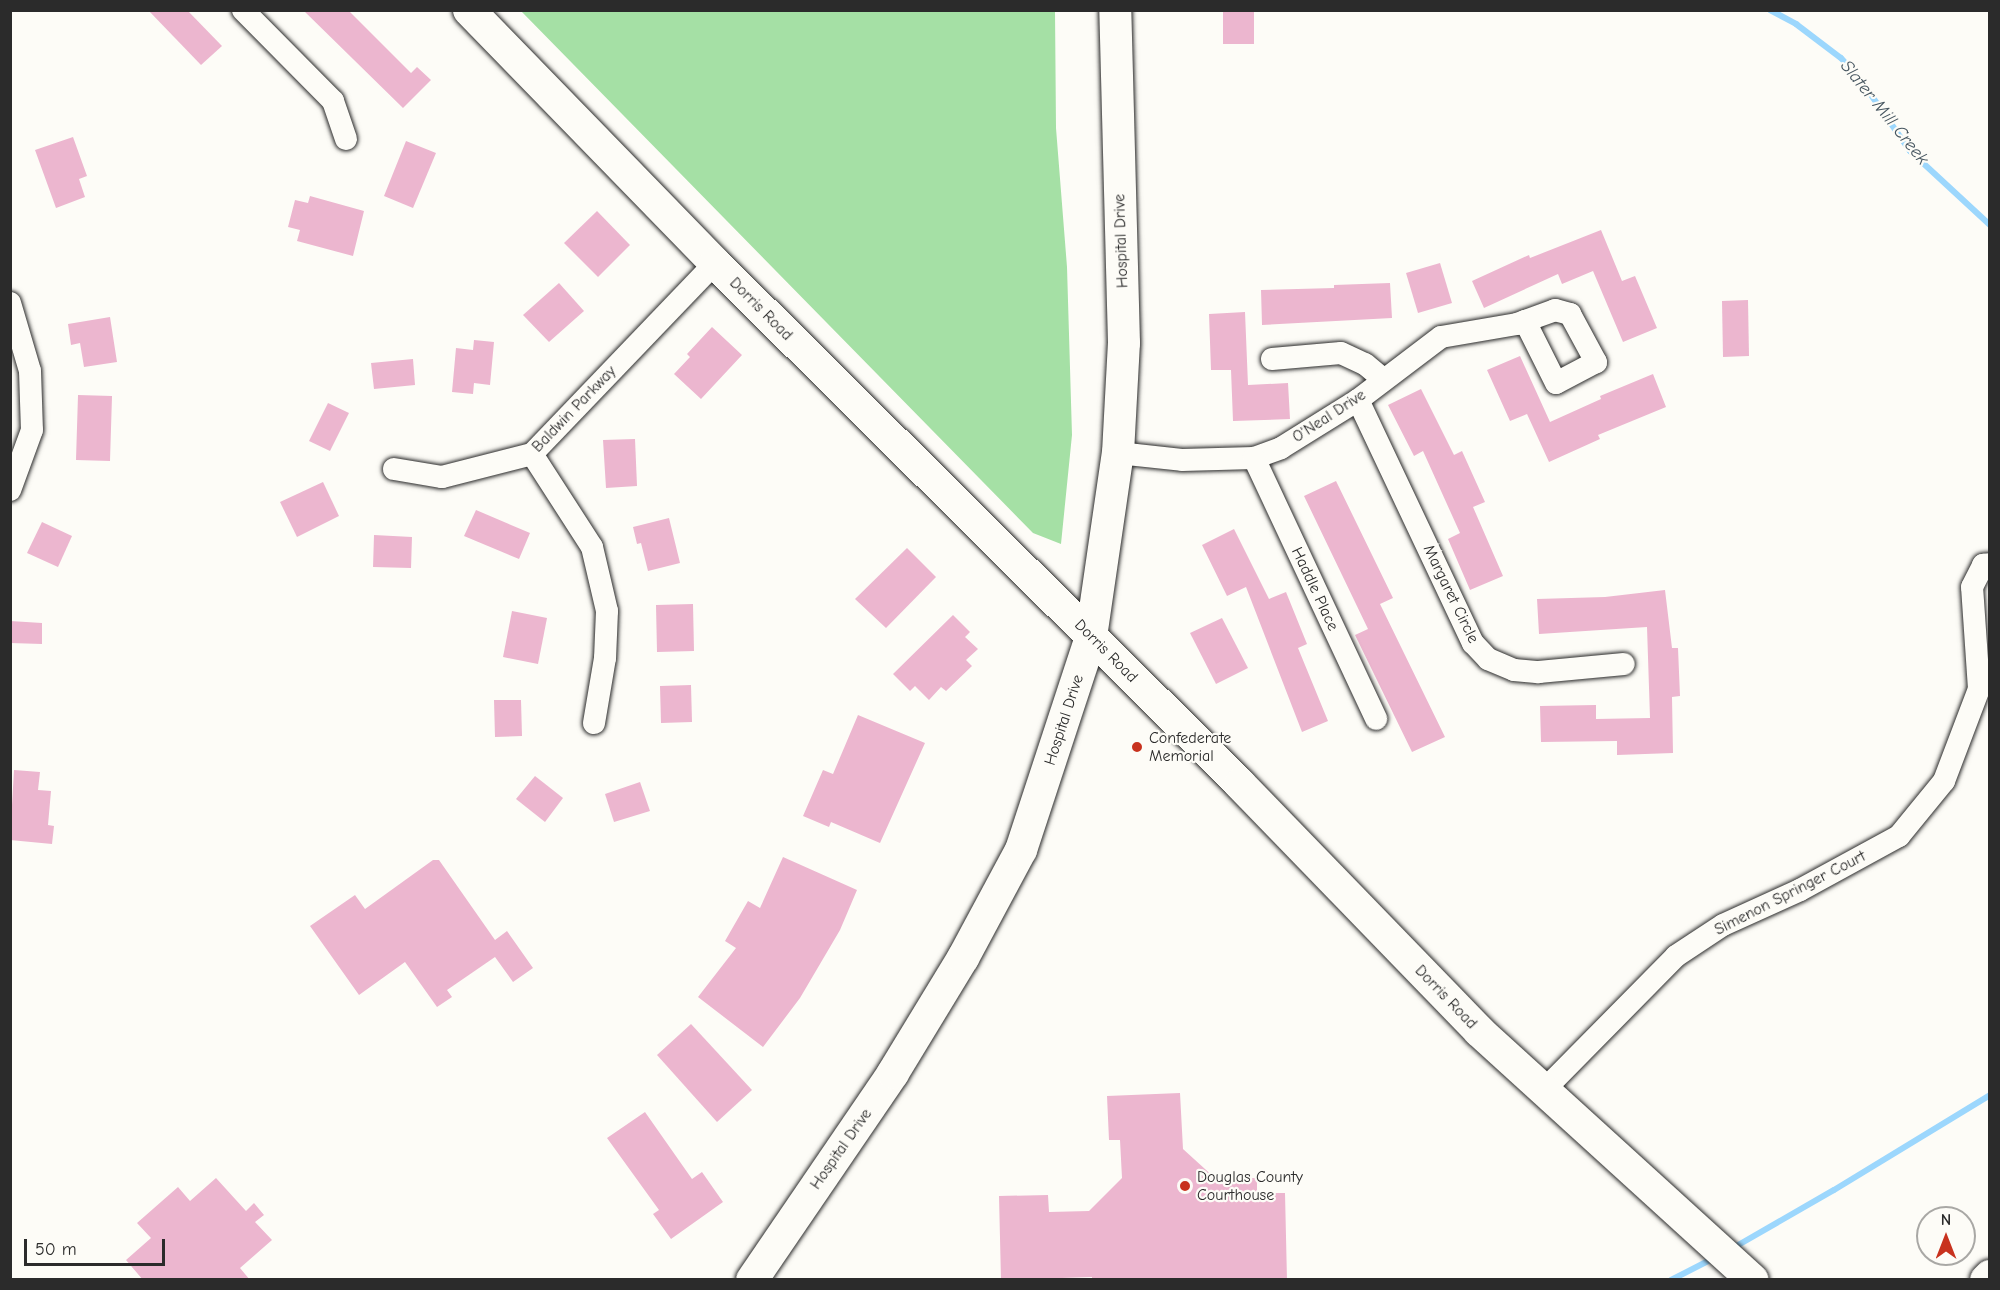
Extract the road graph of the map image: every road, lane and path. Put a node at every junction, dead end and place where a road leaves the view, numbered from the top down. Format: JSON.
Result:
{"nodes":[{"id":1,"x":243,"y":10,"type":"edge"},
{"id":2,"x":470,"y":10,"type":"edge"},
{"id":3,"x":1115,"y":10,"type":"edge"},
{"id":4,"x":346,"y":139,"type":"dead end"},
{"id":5,"x":715,"y":263,"type":"junction"},
{"id":6,"x":10,"y":303,"type":"edge"},
{"id":7,"x":1525,"y":321,"type":"dead end"},
{"id":8,"x":1272,"y":359,"type":"dead end"},
{"id":9,"x":1383,"y":379,"type":"junction"},
{"id":10,"x":1358,"y":400,"type":"junction"},
{"id":11,"x":1118,"y":453,"type":"junction"},
{"id":12,"x":532,"y":454,"type":"junction"},
{"id":13,"x":1254,"y":459,"type":"junction"},
{"id":14,"x":394,"y":469,"type":"dead end"},
{"id":15,"x":10,"y":490,"type":"edge"},
{"id":16,"x":1989,"y":564,"type":"edge"},
{"id":17,"x":1091,"y":637,"type":"junction"},
{"id":18,"x":1624,"y":664,"type":"dead end"},
{"id":19,"x":1984,"y":687,"type":"edge"},
{"id":20,"x":1376,"y":719,"type":"dead end"},
{"id":21,"x":594,"y":723,"type":"dead end"},
{"id":22,"x":1544,"y":1090,"type":"junction"},
{"id":23,"x":1989,"y":1276,"type":"edge"},
{"id":24,"x":752,"y":1280,"type":"edge"},
{"id":25,"x":1753,"y":1280,"type":"edge"},
{"id":26,"x":1986,"y":1280,"type":"edge"}],
"edges":[{"from":1,"to":4,"type":"street"},
{"from":2,"to":5,"type":"street","name":"Dorris Road"},
{"from":3,"to":11,"type":"street","name":"Hospital Drive"},
{"from":5,"to":12,"type":"street","name":"Baldwin Parkway"},
{"from":5,"to":17,"type":"street","name":"Dorris Road"},
{"from":6,"to":15,"type":"street"},
{"from":7,"to":9,"type":"street","name":"O'Neal Drive"},
{"from":8,"to":9,"type":"street"},
{"from":9,"to":10,"type":"street","name":"O'Neal Drive"},
{"from":10,"to":13,"type":"street","name":"O'Neal Drive"},
{"from":10,"to":18,"type":"street","name":"Margaret Circle"},
{"from":11,"to":13,"type":"street","name":"O'Neal Drive"},
{"from":11,"to":17,"type":"street","name":"Hospital Drive"},
{"from":12,"to":14,"type":"street","name":"Baldwin Parkway"},
{"from":12,"to":21,"type":"street"},
{"from":13,"to":20,"type":"street","name":"Haddle Place"},
{"from":16,"to":19,"type":"street","name":"Simenon Springer Court"},
{"from":17,"to":22,"type":"street","name":"Dorris Road"},
{"from":17,"to":24,"type":"street","name":"Hospital Drive"},
{"from":19,"to":22,"type":"street","name":"Simenon Springer Court"},
{"from":22,"to":25,"type":"street","name":"Dorris Road"},
{"from":23,"to":26,"type":"street"}]}
